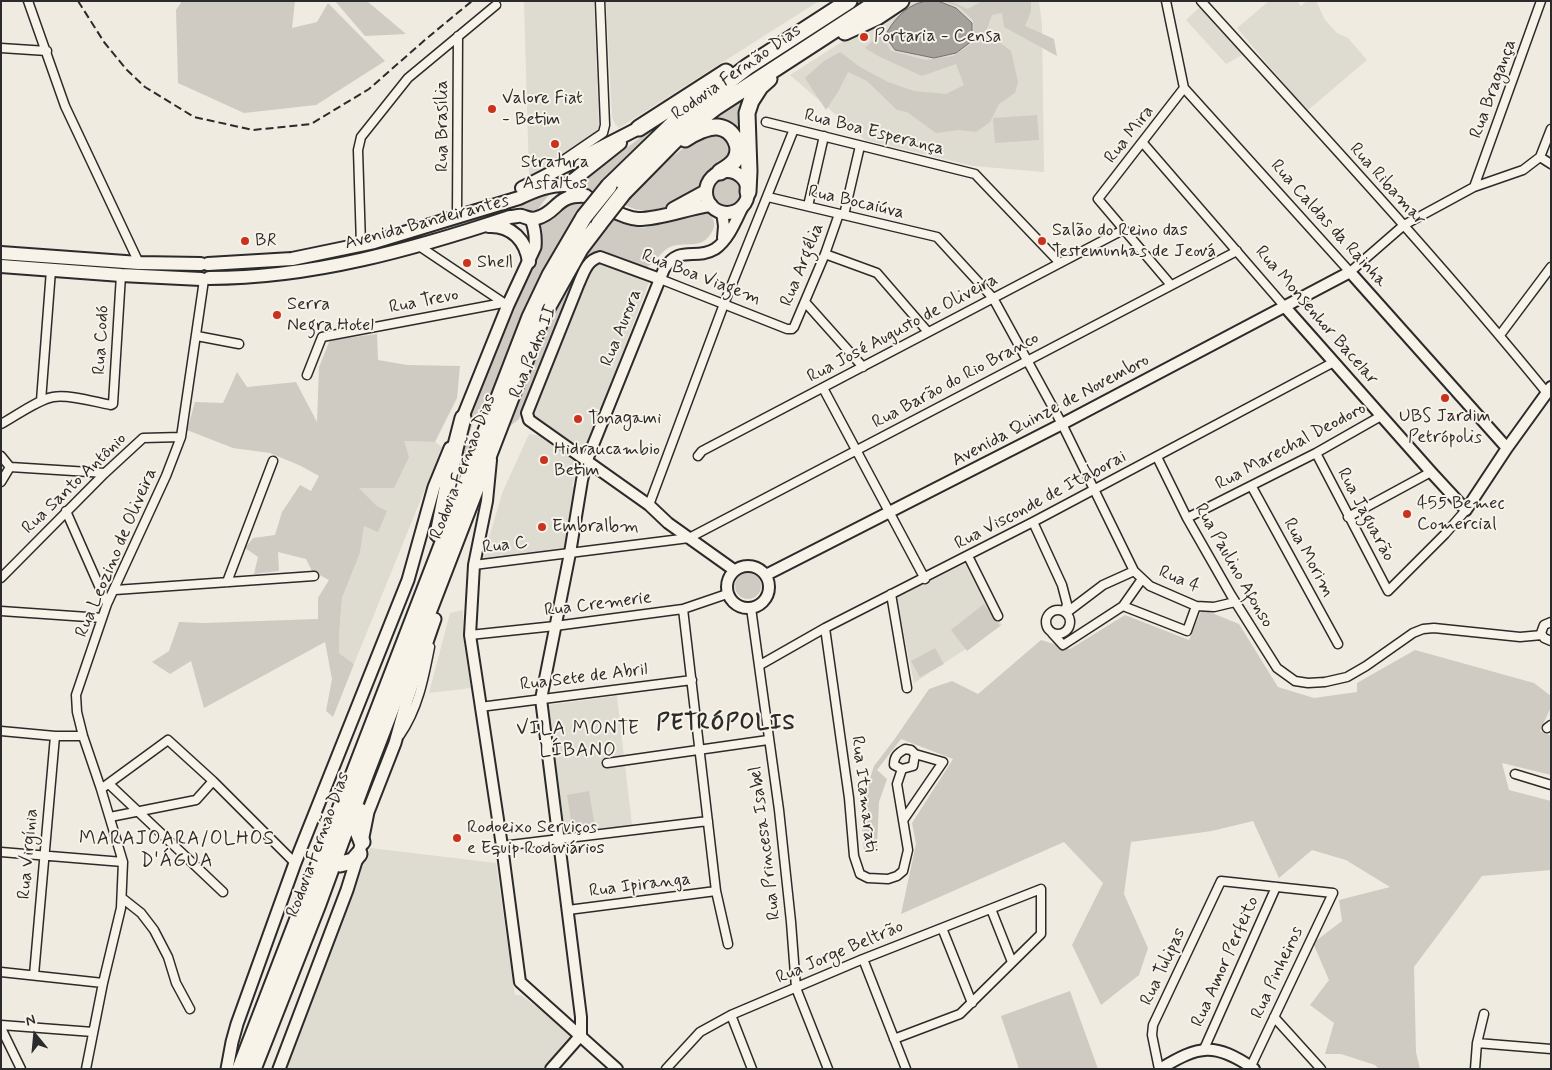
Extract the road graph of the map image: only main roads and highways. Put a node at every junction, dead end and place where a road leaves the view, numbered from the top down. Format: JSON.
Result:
{"nodes":[{"id":1,"x":833,"y":1,"type":"edge"},
{"id":2,"x":849,"y":1,"type":"edge"},
{"id":3,"x":879,"y":1,"type":"edge"},
{"id":4,"x":901,"y":1,"type":"edge"},
{"id":5,"x":798,"y":35,"type":"junction"},
{"id":6,"x":819,"y":40,"type":"junction"},
{"id":7,"x":802,"y":51,"type":"junction"},
{"id":8,"x":640,"y":128,"type":"junction"},
{"id":9,"x":659,"y":156,"type":"junction"},
{"id":10,"x":720,"y":172,"type":"junction"},
{"id":11,"x":568,"y":185,"type":"junction"},
{"id":12,"x":706,"y":191,"type":"junction"},
{"id":13,"x":586,"y":196,"type":"junction"},
{"id":14,"x":519,"y":198,"type":"junction"},
{"id":15,"x":746,"y":198,"type":"junction"},
{"id":16,"x":716,"y":209,"type":"junction"},
{"id":17,"x":457,"y":216,"type":"junction"},
{"id":18,"x":658,"y":216,"type":"junction"},
{"id":19,"x":526,"y":217,"type":"junction"},
{"id":20,"x":484,"y":226,"type":"junction"},
{"id":21,"x":455,"y":235,"type":"junction"},
{"id":22,"x":1,"y":253,"type":"edge"},
{"id":23,"x":529,"y":262,"type":"junction"},
{"id":24,"x":205,"y":264,"type":"junction"},
{"id":25,"x":1,"y":266,"type":"edge"},
{"id":26,"x":205,"y":279,"type":"junction"},
{"id":27,"x":463,"y":418,"type":"junction"},
{"id":28,"x":435,"y":594,"type":"junction"},
{"id":29,"x":419,"y":604,"type":"junction"},
{"id":30,"x":435,"y":620,"type":"joint"},
{"id":31,"x":365,"y":776,"type":"junction"},
{"id":32,"x":359,"y":842,"type":"junction"},
{"id":33,"x":340,"y":864,"type":"junction"},
{"id":34,"x":318,"y":904,"type":"junction"},
{"id":35,"x":252,"y":1035,"type":"junction"},
{"id":36,"x":227,"y":1069,"type":"edge"},
{"id":37,"x":236,"y":1069,"type":"edge"},
{"id":38,"x":240,"y":1069,"type":"edge"},
{"id":39,"x":253,"y":1069,"type":"edge"},
{"id":40,"x":279,"y":1069,"type":"edge"}],
"edges":[{"from":1,"to":5,"type":"highway"},
{"from":2,"to":5,"type":"highway","name":"Rodovia Fernão Dias"},
{"from":3,"to":6,"type":"highway","name":"Rodovia Fernão Dias"},
{"from":4,"to":6,"type":"highway"},
{"from":5,"to":8,"type":"highway"},
{"from":5,"to":29,"type":"highway","name":"Rodovia Fernão Dias","bridge":true},
{"from":6,"to":7,"type":"highway","name":"Rodovia Fernão Dias"},
{"from":7,"to":9,"type":"highway","name":"Rodovia Fernão Dias"},
{"from":7,"to":15,"type":"highway"},
{"from":8,"to":11,"type":"main road"},
{"from":8,"to":17,"type":"main road"},
{"from":9,"to":10,"type":"highway"},
{"from":9,"to":28,"type":"highway","name":"Rodovia Fernão Dias","bridge":true},
{"from":10,"to":12,"type":"main road"},
{"from":10,"to":15,"type":"main road"},
{"from":11,"to":13,"type":"main road"},
{"from":11,"to":14,"type":"main road","name":"Avenida Bandeirantes"},
{"from":12,"to":16,"type":"main road"},
{"from":12,"to":18,"type":"main road"},
{"from":13,"to":18,"type":"main road"},
{"from":13,"to":19,"type":"main road","name":"Avenida Bandeirantes"},
{"from":14,"to":17,"type":"main road","name":"Avenida Bandeirantes"},
{"from":14,"to":19,"type":"main road"},
{"from":15,"to":16,"type":"main road"},
{"from":16,"to":18,"type":"main road"},
{"from":17,"to":21,"type":"main road"},
{"from":17,"to":24,"type":"main road","name":"Avenida Bandeirantes"},
{"from":19,"to":20,"type":"main road","name":"Avenida Bandeirantes"},
{"from":19,"to":23,"type":"main road","name":"Rodovia Fernão Dias"},
{"from":20,"to":21,"type":"main road","name":"Avenida Bandeirantes"},
{"from":20,"to":23,"type":"main road"},
{"from":21,"to":26,"type":"main road","name":"Avenida Bandeirantes"},
{"from":22,"to":24,"type":"main road","name":"Avenida Bandeirantes"},
{"from":23,"to":27,"type":"main road","name":"Rodovia Fernão Dias"},
{"from":24,"to":26,"type":"main road"},
{"from":25,"to":26,"type":"main road","name":"Avenida Bandeirantes"},
{"from":27,"to":29,"type":"highway"},
{"from":27,"to":36,"type":"main road","name":"Rodovia Fernão Dias"},
{"from":28,"to":30,"type":"highway"},
{"from":28,"to":31,"type":"highway","name":"Rodovia Fernão Dias"},
{"from":29,"to":35,"type":"highway","name":"Rodovia Fernão Dias"},
{"from":30,"to":32,"type":"main road","name":"Rodovia Fernão Dias"},
{"from":31,"to":32,"type":"highway"},
{"from":31,"to":34,"type":"highway","name":"Rodovia Fernão Dias"},
{"from":32,"to":33,"type":"highway"},
{"from":32,"to":33,"type":"highway"},
{"from":32,"to":40,"type":"main road","name":"Rodovia Fernão Dias"},
{"from":33,"to":34,"type":"highway"},
{"from":34,"to":39,"type":"highway","name":"Rodovia Fernão Dias"},
{"from":35,"to":37,"type":"highway"},
{"from":35,"to":38,"type":"highway","name":"Rodovia Fernão Dias"}]}
